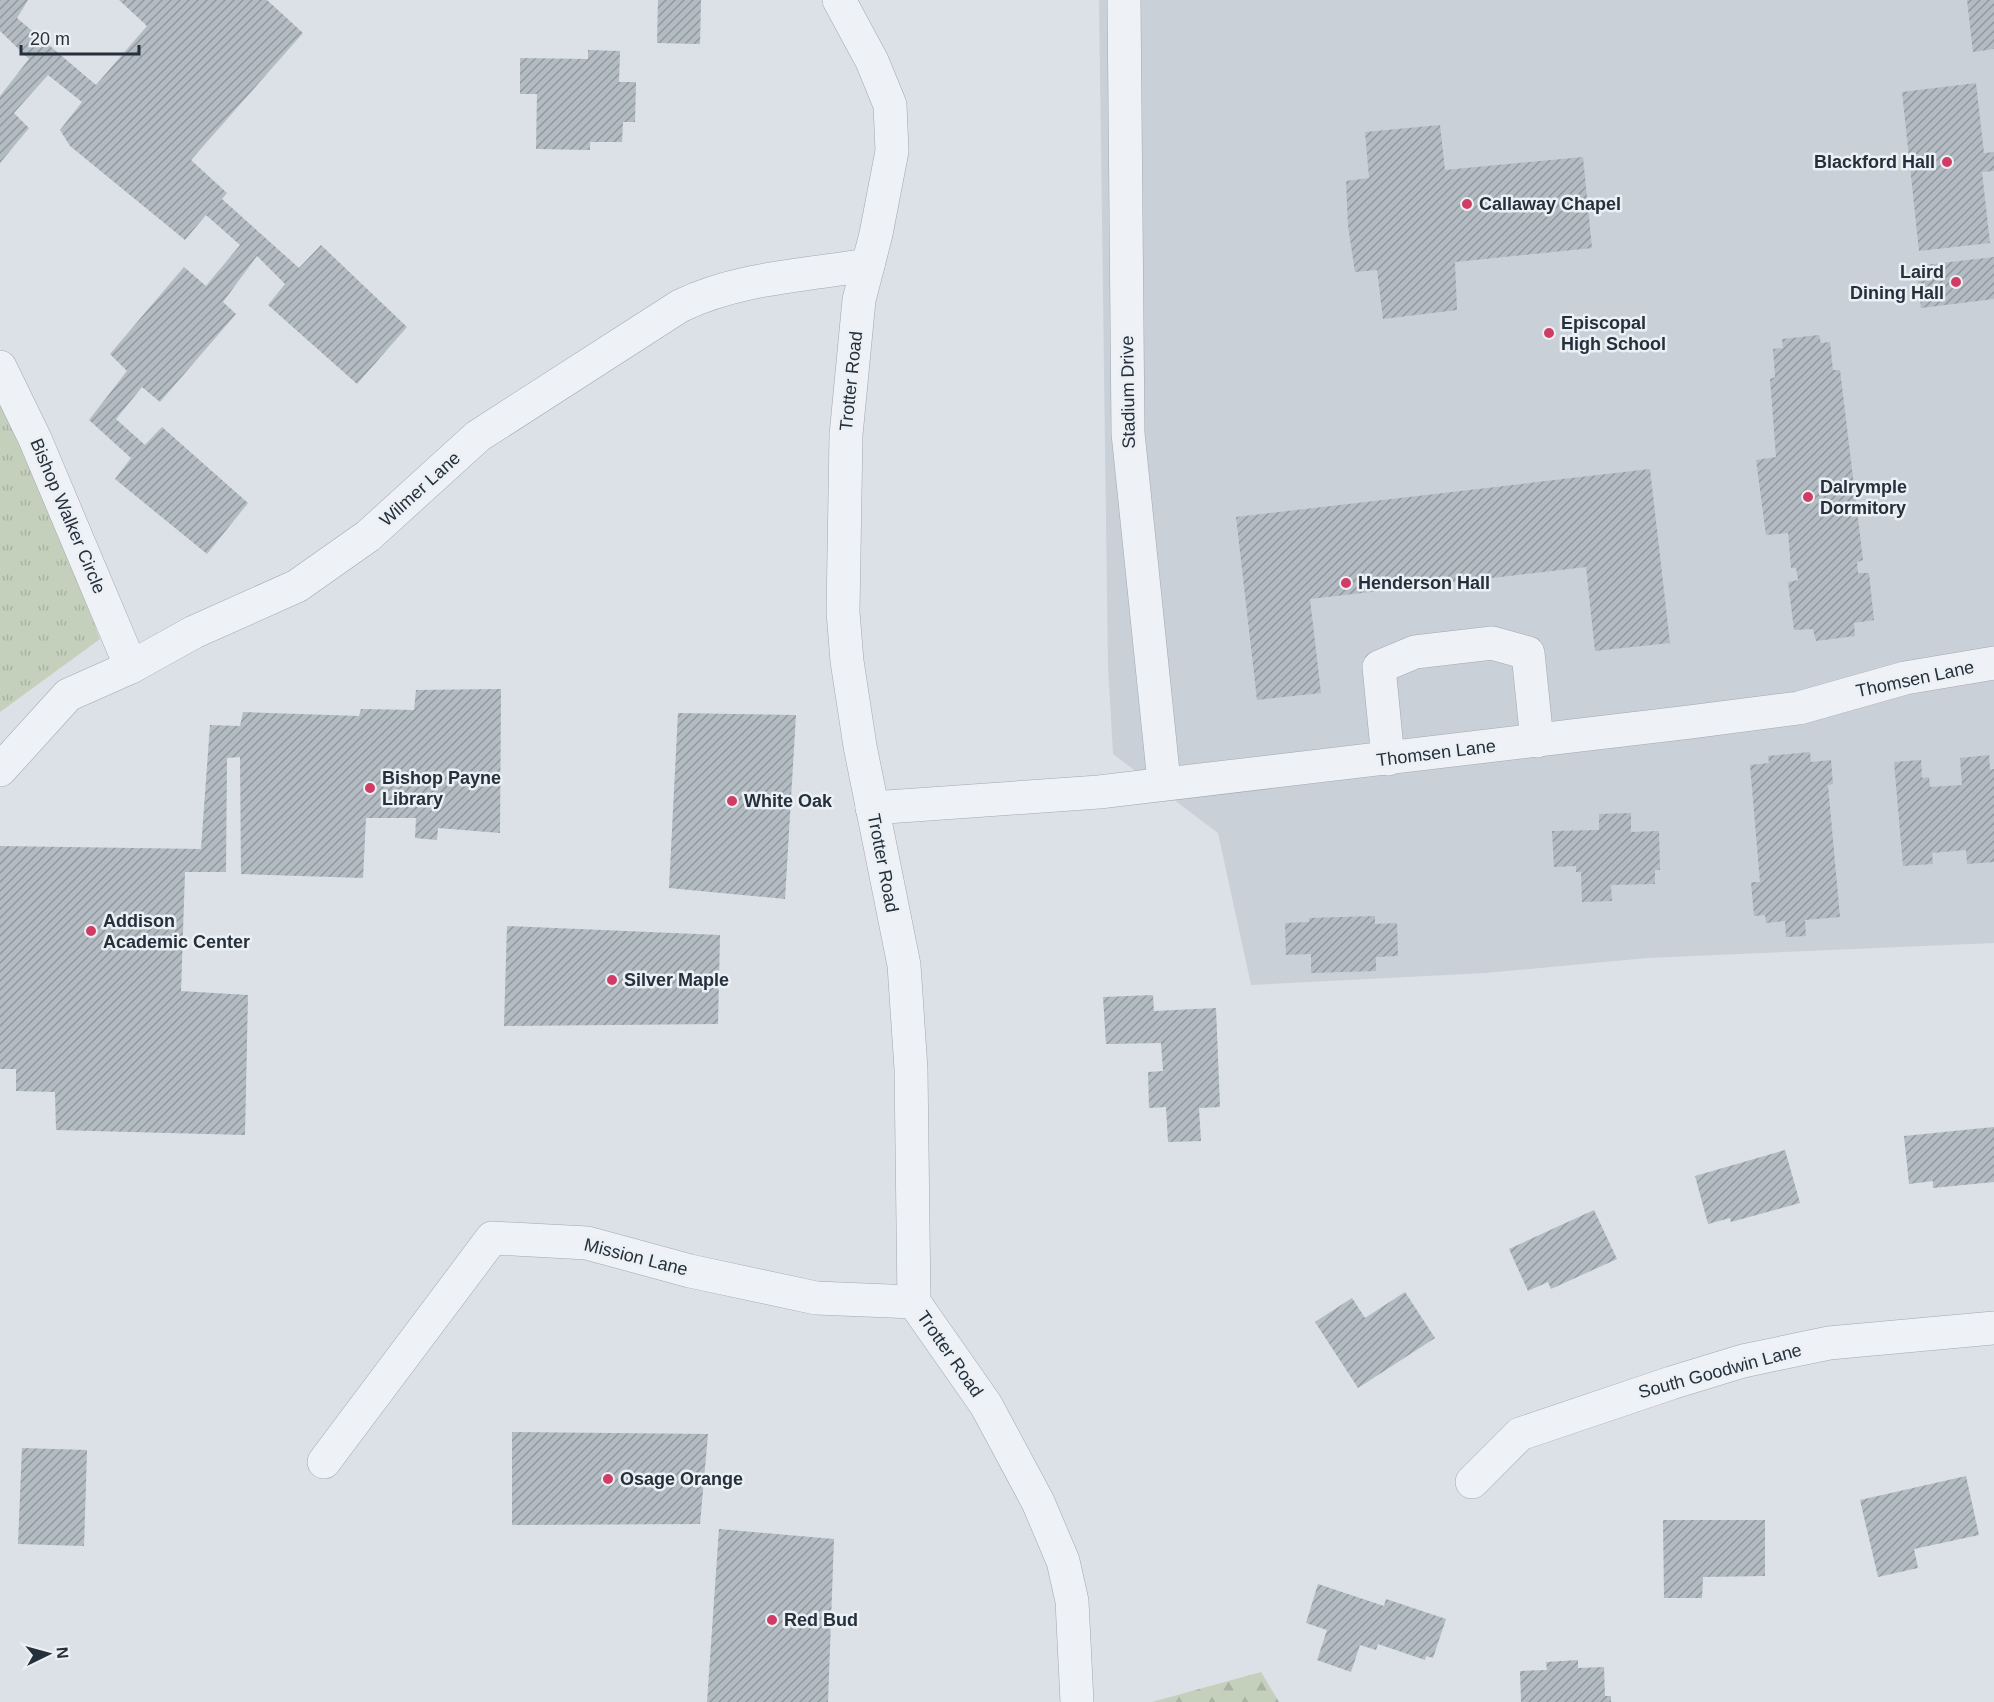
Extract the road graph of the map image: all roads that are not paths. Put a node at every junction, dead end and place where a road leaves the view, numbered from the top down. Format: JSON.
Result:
{"nodes":[{"id":1,"x":839,"y":0,"type":"edge"},
{"id":2,"x":1124,"y":0,"type":"edge"},
{"id":3,"x":868,"y":265,"type":"junction"},
{"id":4,"x":0,"y":367,"type":"edge"},
{"id":5,"x":1994,"y":663,"type":"edge"},
{"id":6,"x":131,"y":667,"type":"junction"},
{"id":7,"x":1537,"y":741,"type":"junction"},
{"id":8,"x":1388,"y":759,"type":"junction"},
{"id":9,"x":0,"y":770,"type":"edge"},
{"id":10,"x":1164,"y":782,"type":"junction"},
{"id":11,"x":872,"y":808,"type":"junction"},
{"id":12,"x":914,"y":1302,"type":"junction"},
{"id":13,"x":1994,"y":1328,"type":"edge"},
{"id":14,"x":324,"y":1462,"type":"dead end"},
{"id":15,"x":1473,"y":1482,"type":"dead end"},
{"id":16,"x":1077,"y":1702,"type":"edge"}],
"edges":[{"from":1,"to":3,"type":"street","name":"Trotter Road"},
{"from":2,"to":10,"type":"street","name":"Stadium Drive"},
{"from":3,"to":6,"type":"street","name":"Wilmer Lane"},
{"from":3,"to":11,"type":"street","name":"Trotter Road"},
{"from":4,"to":6,"type":"street","name":"Bishop Walker Circle"},
{"from":5,"to":7,"type":"street","name":"Thomsen Lane"},
{"from":6,"to":9,"type":"street","name":"Wilmer Lane"},
{"from":7,"to":8,"type":"street","name":"Thomsen Lane"},
{"from":7,"to":8,"type":"street"},
{"from":8,"to":10,"type":"street","name":"Thomsen Lane"},
{"from":10,"to":11,"type":"street","name":"Thomsen Lane"},
{"from":11,"to":12,"type":"street","name":"Trotter Road"},
{"from":12,"to":14,"type":"street","name":"Mission Lane"},
{"from":12,"to":16,"type":"street","name":"Trotter Road"},
{"from":13,"to":15,"type":"street","name":"South Goodwin Lane"}]}
